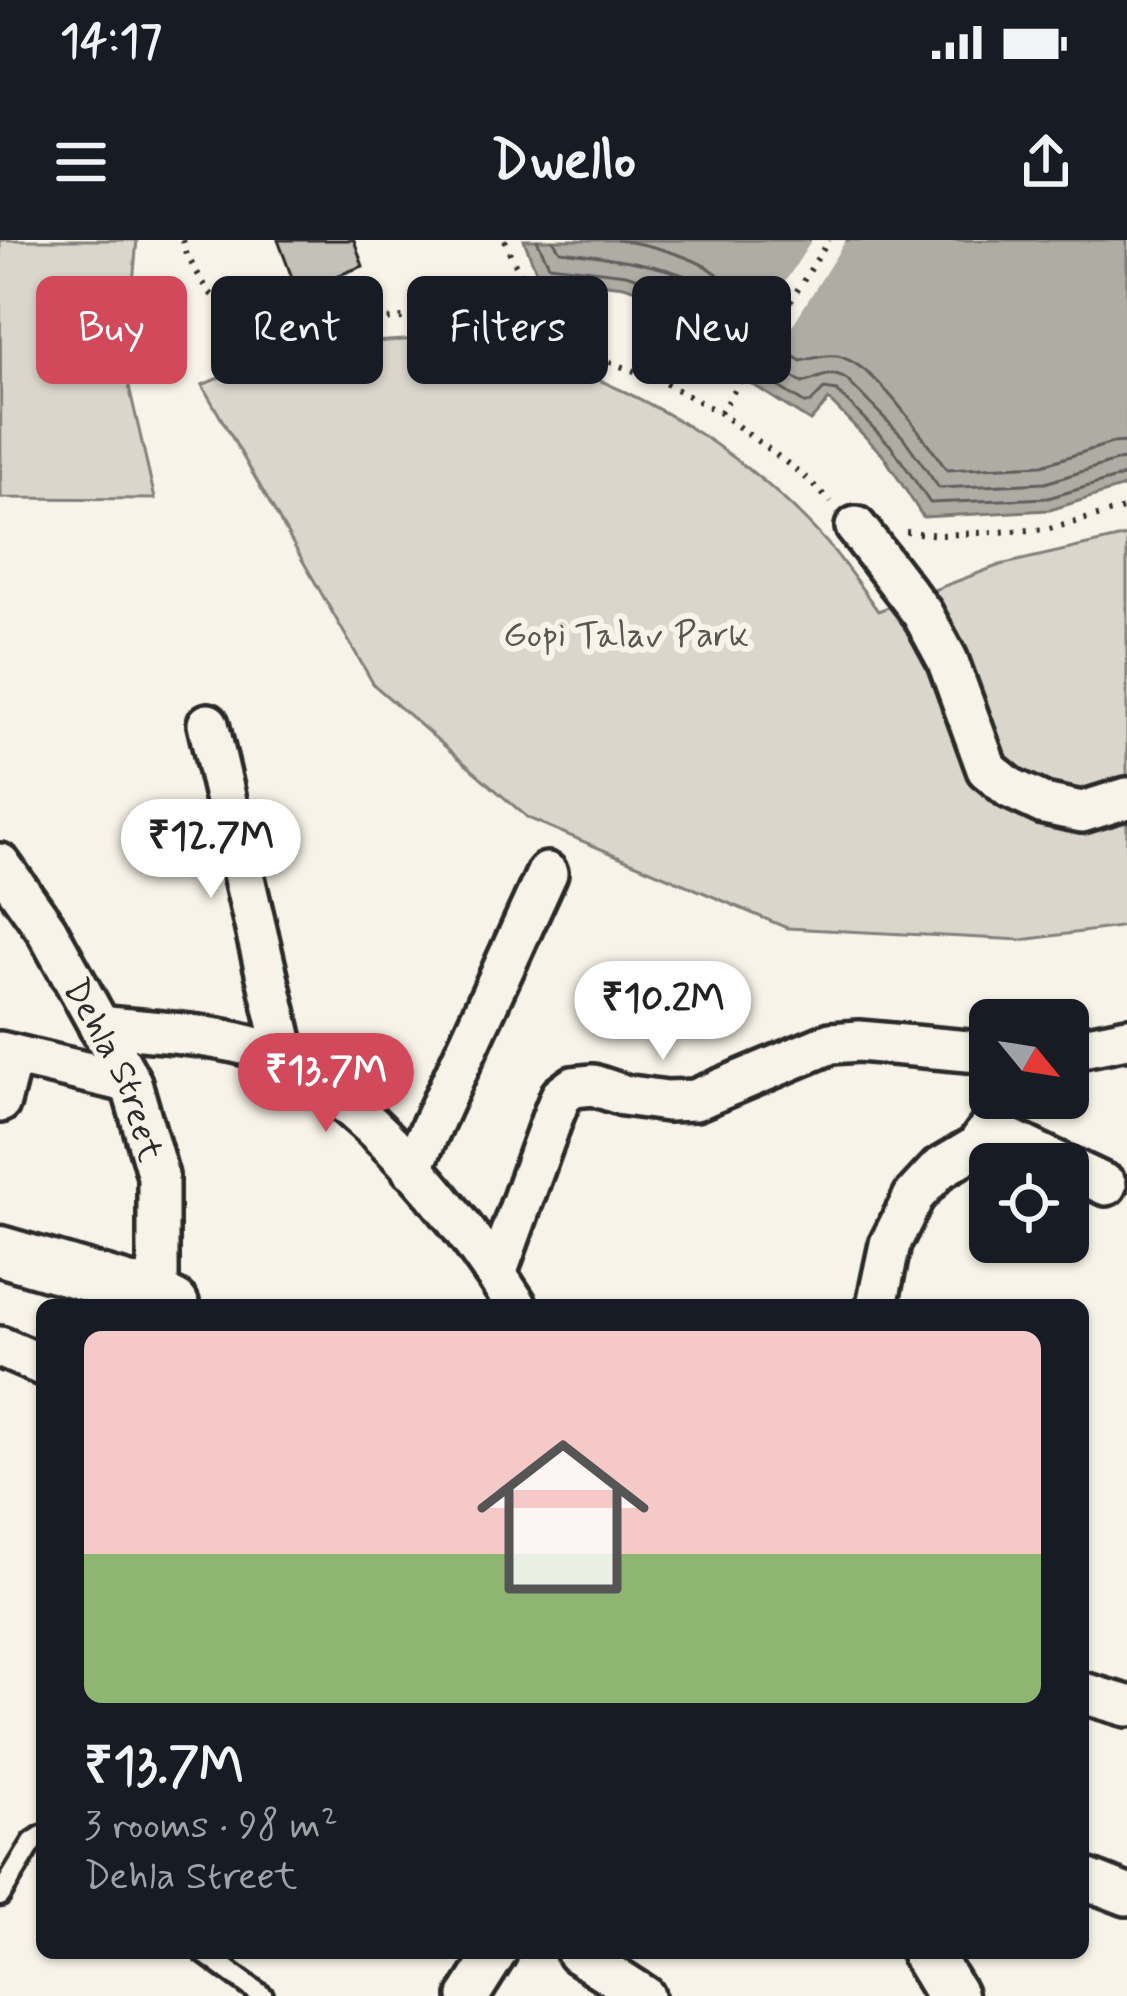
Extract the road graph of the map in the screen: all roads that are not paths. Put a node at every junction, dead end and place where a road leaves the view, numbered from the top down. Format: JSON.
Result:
{"nodes":[{"id":1,"x":856,"y":527,"type":"road end"},
{"id":2,"x":208,"y":724,"type":"dead end"},
{"id":3,"x":1127,"y":798,"type":"edge"},
{"id":4,"x":0,"y":864,"type":"edge"},
{"id":5,"x":547,"y":874,"type":"dead end"},
{"id":6,"x":99,"y":1026,"type":"junction"},
{"id":7,"x":1127,"y":1037,"type":"edge"},
{"id":8,"x":1089,"y":1045,"type":"edge"},
{"id":9,"x":969,"y":1051,"type":"edge"},
{"id":10,"x":6,"y":1053,"type":"edge"},
{"id":11,"x":287,"y":1062,"type":"junction"},
{"id":12,"x":130,"y":1083,"type":"junction"},
{"id":13,"x":0,"y":1102,"type":"edge"},
{"id":14,"x":996,"y":1119,"type":"edge"},
{"id":15,"x":1006,"y":1119,"type":"edge"},
{"id":16,"x":1036,"y":1143,"type":"edge"},
{"id":17,"x":412,"y":1169,"type":"junction"},
{"id":18,"x":1089,"y":1177,"type":"edge"},
{"id":19,"x":1106,"y":1185,"type":"dead end"},
{"id":20,"x":0,"y":1251,"type":"edge"},
{"id":21,"x":506,"y":1290,"type":"edge"},
{"id":22,"x":159,"y":1299,"type":"edge"},
{"id":23,"x":166,"y":1299,"type":"edge"},
{"id":24,"x":879,"y":1299,"type":"edge"},
{"id":25,"x":0,"y":1347,"type":"edge"},
{"id":26,"x":36,"y":1362,"type":"edge"},
{"id":27,"x":1089,"y":1695,"type":"edge"},
{"id":28,"x":1127,"y":1706,"type":"edge"},
{"id":29,"x":36,"y":1840,"type":"edge"},
{"id":30,"x":1089,"y":1880,"type":"edge"},
{"id":31,"x":1127,"y":1895,"type":"edge"},
{"id":32,"x":0,"y":1896,"type":"edge"},
{"id":33,"x":212,"y":1959,"type":"edge"},
{"id":34,"x":492,"y":1959,"type":"edge"},
{"id":35,"x":587,"y":1959,"type":"edge"},
{"id":36,"x":930,"y":1959,"type":"edge"},
{"id":37,"x":263,"y":1996,"type":"edge"},
{"id":38,"x":469,"y":1996,"type":"edge"},
{"id":39,"x":644,"y":1996,"type":"edge"},
{"id":40,"x":952,"y":1996,"type":"edge"}],
"edges":[{"from":1,"to":3,"type":"street"},
{"from":2,"to":11,"type":"street"},
{"from":4,"to":6,"type":"street","name":"Dehla Street"},
{"from":5,"to":17,"type":"street"},
{"from":6,"to":11,"type":"street"},
{"from":6,"to":12,"type":"street","name":"Dehla Street"},
{"from":7,"to":8,"type":"street"},
{"from":9,"to":21,"type":"street"},
{"from":10,"to":12,"type":"street"},
{"from":10,"to":13,"type":"street"},
{"from":11,"to":17,"type":"street"},
{"from":12,"to":23,"type":"street","name":"Dehla Street"},
{"from":14,"to":24,"type":"street"},
{"from":15,"to":16,"type":"street"},
{"from":17,"to":21,"type":"street"},
{"from":18,"to":19,"type":"street"},
{"from":20,"to":22,"type":"street"},
{"from":25,"to":26,"type":"street"},
{"from":27,"to":28,"type":"street"},
{"from":29,"to":32,"type":"lane"},
{"from":30,"to":31,"type":"street"},
{"from":33,"to":37,"type":"lane"},
{"from":34,"to":38,"type":"street"},
{"from":35,"to":39,"type":"street"},
{"from":36,"to":40,"type":"street"}]}
